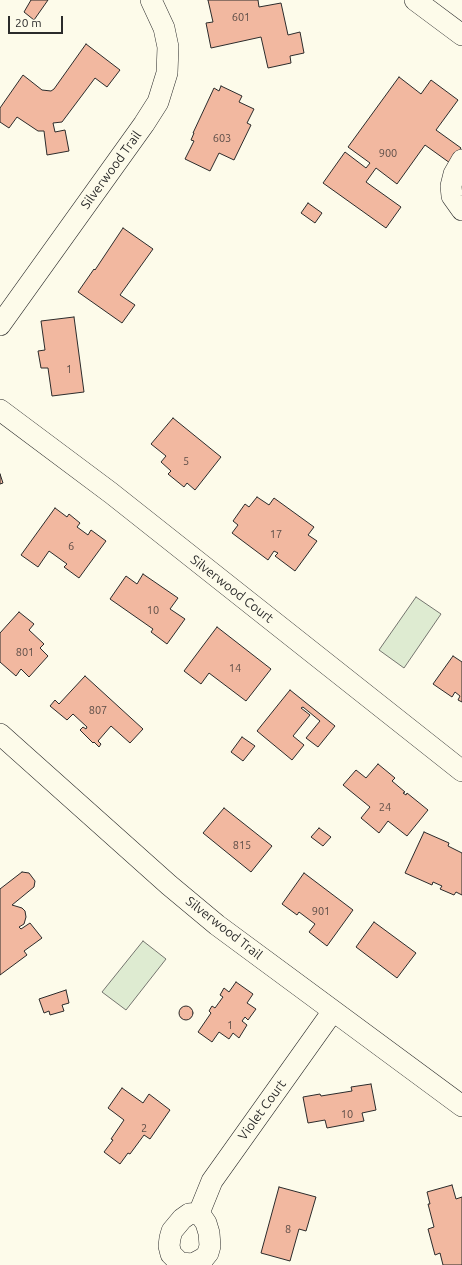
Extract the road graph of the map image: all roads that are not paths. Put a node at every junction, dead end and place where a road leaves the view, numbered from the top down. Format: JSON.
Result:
{"nodes":[{"id":1,"x":151,"y":0,"type":"edge"},
{"id":2,"x":415,"y":0,"type":"edge"},
{"id":3,"x":462,"y":35,"type":"edge"},
{"id":4,"x":462,"y":160,"type":"edge"},
{"id":5,"x":462,"y":210,"type":"edge"},
{"id":6,"x":0,"y":324,"type":"edge"},
{"id":7,"x":0,"y":410,"type":"edge"},
{"id":8,"x":0,"y":734,"type":"edge"},
{"id":9,"x":462,"y":771,"type":"edge"},
{"id":10,"x":333,"y":1011,"type":"junction"},
{"id":11,"x":462,"y":1106,"type":"edge"},
{"id":12,"x":199,"y":1213,"type":"dead end"}],
"edges":[{"from":1,"to":6,"type":"street","name":"Silverwood Trail"},
{"from":2,"to":3,"type":"street"},
{"from":4,"to":5,"type":"street"},
{"from":7,"to":9,"type":"street","name":"Silverwood Court"},
{"from":8,"to":10,"type":"street","name":"Silverwood Trail"},
{"from":10,"to":11,"type":"street","name":"Silverwood Trail"},
{"from":10,"to":12,"type":"street","name":"Violet Court"}]}
